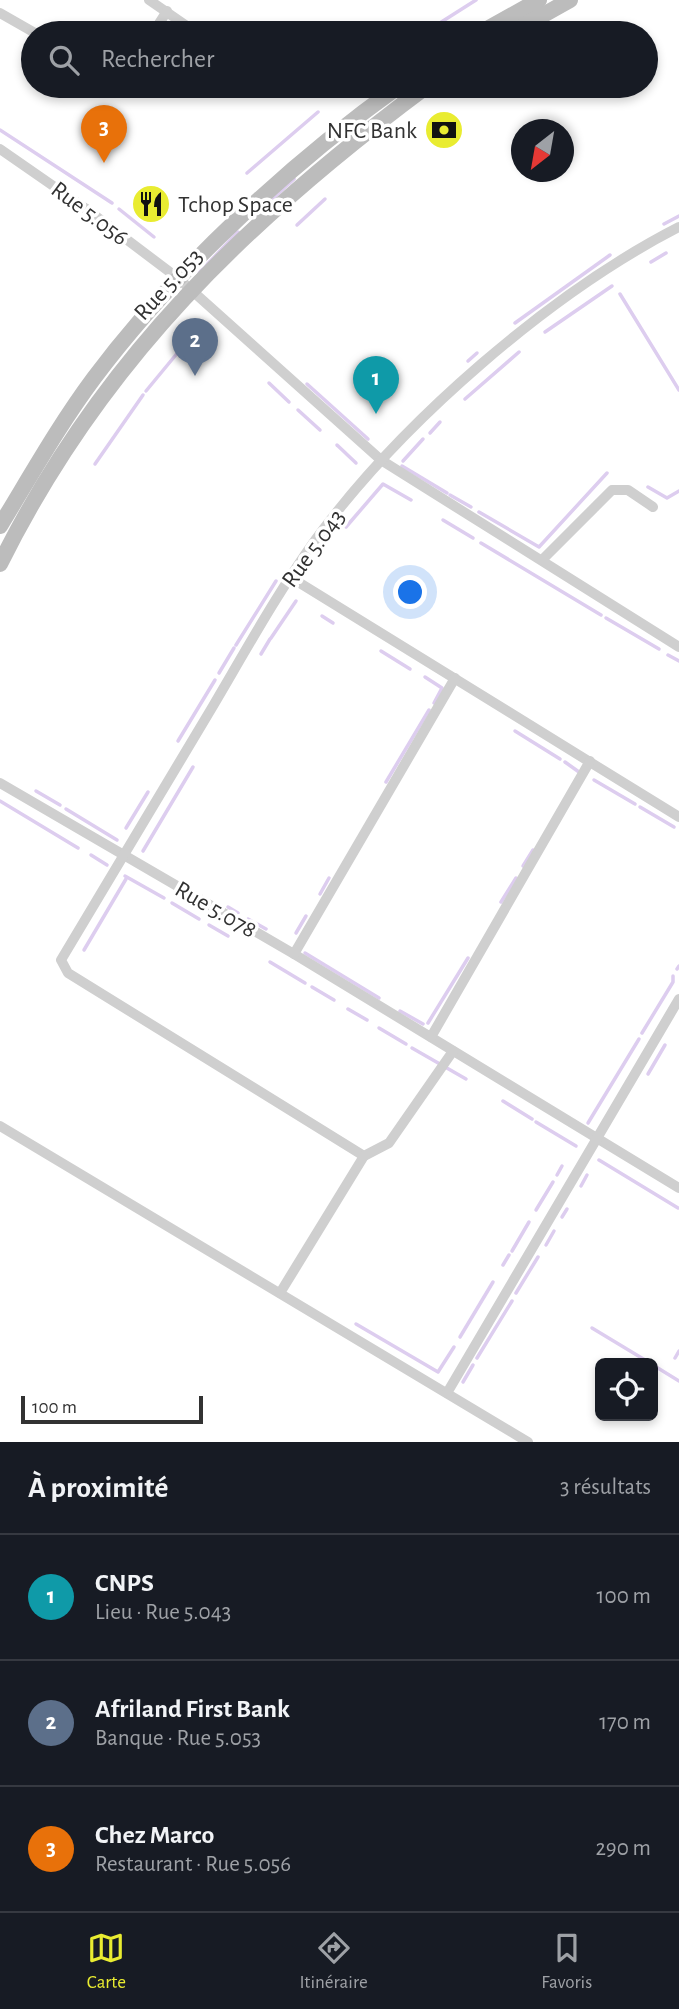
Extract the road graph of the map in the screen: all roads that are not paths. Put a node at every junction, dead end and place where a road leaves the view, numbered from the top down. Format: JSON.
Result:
{"nodes":[{"id":1,"x":149,"y":0,"type":"edge"},
{"id":2,"x":538,"y":0,"type":"edge"},
{"id":3,"x":570,"y":0,"type":"edge"},
{"id":4,"x":167,"y":11,"type":"junction"},
{"id":5,"x":0,"y":13,"type":"edge"},
{"id":6,"x":161,"y":21,"type":"edge"},
{"id":7,"x":181,"y":21,"type":"edge"},
{"id":8,"x":501,"y":21,"type":"edge"},
{"id":9,"x":532,"y":21,"type":"edge"},
{"id":10,"x":21,"y":25,"type":"edge"},
{"id":11,"x":377,"y":98,"type":"edge"},
{"id":12,"x":411,"y":98,"type":"edge"},
{"id":13,"x":0,"y":149,"type":"edge"},
{"id":14,"x":679,"y":227,"type":"edge"},
{"id":15,"x":185,"y":285,"type":"junction"},
{"id":16,"x":381,"y":460,"type":"junction"},
{"id":17,"x":653,"y":507,"type":"dead end"},
{"id":18,"x":0,"y":526,"type":"edge"},
{"id":19,"x":542,"y":561,"type":"junction"},
{"id":20,"x":0,"y":564,"type":"edge"},
{"id":21,"x":290,"y":577,"type":"junction"},
{"id":22,"x":679,"y":647,"type":"edge"},
{"id":23,"x":456,"y":678,"type":"junction"},
{"id":24,"x":590,"y":761,"type":"junction"},
{"id":25,"x":0,"y":783,"type":"edge"},
{"id":26,"x":679,"y":817,"type":"edge"},
{"id":27,"x":124,"y":855,"type":"junction"},
{"id":28,"x":294,"y":954,"type":"junction"},
{"id":29,"x":679,"y":999,"type":"edge"},
{"id":30,"x":430,"y":1037,"type":"junction"},
{"id":31,"x":453,"y":1051,"type":"junction"},
{"id":32,"x":0,"y":1126,"type":"edge"},
{"id":33,"x":598,"y":1138,"type":"junction"},
{"id":34,"x":365,"y":1156,"type":"junction"},
{"id":35,"x":679,"y":1188,"type":"edge"},
{"id":36,"x":280,"y":1293,"type":"junction"},
{"id":37,"x":447,"y":1393,"type":"junction"},
{"id":38,"x":528,"y":1442,"type":"edge"}],
"edges":[{"from":1,"to":4,"type":"street"},
{"from":2,"to":8,"type":"main road"},
{"from":3,"to":9,"type":"main road"},
{"from":4,"to":6,"type":"street"},
{"from":4,"to":7,"type":"street"},
{"from":5,"to":10,"type":"street"},
{"from":11,"to":15,"type":"main road","name":"Rue 5.053"},
{"from":12,"to":15,"type":"main road","name":"Rue 5.053"},
{"from":13,"to":15,"type":"street","name":"Rue 5.056"},
{"from":14,"to":16,"type":"street","name":"Rue 5.043"},
{"from":15,"to":16,"type":"street","name":"Rue 5.056"},
{"from":15,"to":18,"type":"main road","name":"Rue 5.053"},
{"from":15,"to":20,"type":"main road","name":"Rue 5.053"},
{"from":16,"to":19,"type":"street","name":"Rue 5.056"},
{"from":16,"to":21,"type":"street","name":"Rue 5.043"},
{"from":17,"to":19,"type":"street"},
{"from":19,"to":22,"type":"street","name":"Rue 5.056"},
{"from":21,"to":23,"type":"street"},
{"from":21,"to":27,"type":"street","name":"Rue 5.043"},
{"from":23,"to":24,"type":"street"},
{"from":23,"to":28,"type":"street"},
{"from":24,"to":26,"type":"street"},
{"from":24,"to":30,"type":"street"},
{"from":25,"to":27,"type":"street","name":"Rue 5.078"},
{"from":27,"to":28,"type":"street","name":"Rue 5.078"},
{"from":27,"to":34,"type":"street","name":"Rue 5.043"},
{"from":28,"to":30,"type":"street","name":"Rue 5.078"},
{"from":29,"to":33,"type":"street"},
{"from":30,"to":31,"type":"street","name":"Rue 5.078"},
{"from":31,"to":33,"type":"street","name":"Rue 5.078"},
{"from":31,"to":34,"type":"street"},
{"from":32,"to":36,"type":"street"},
{"from":33,"to":35,"type":"street","name":"Rue 5.078"},
{"from":33,"to":37,"type":"street"},
{"from":34,"to":36,"type":"street"},
{"from":36,"to":37,"type":"street"},
{"from":37,"to":38,"type":"street"}]}
